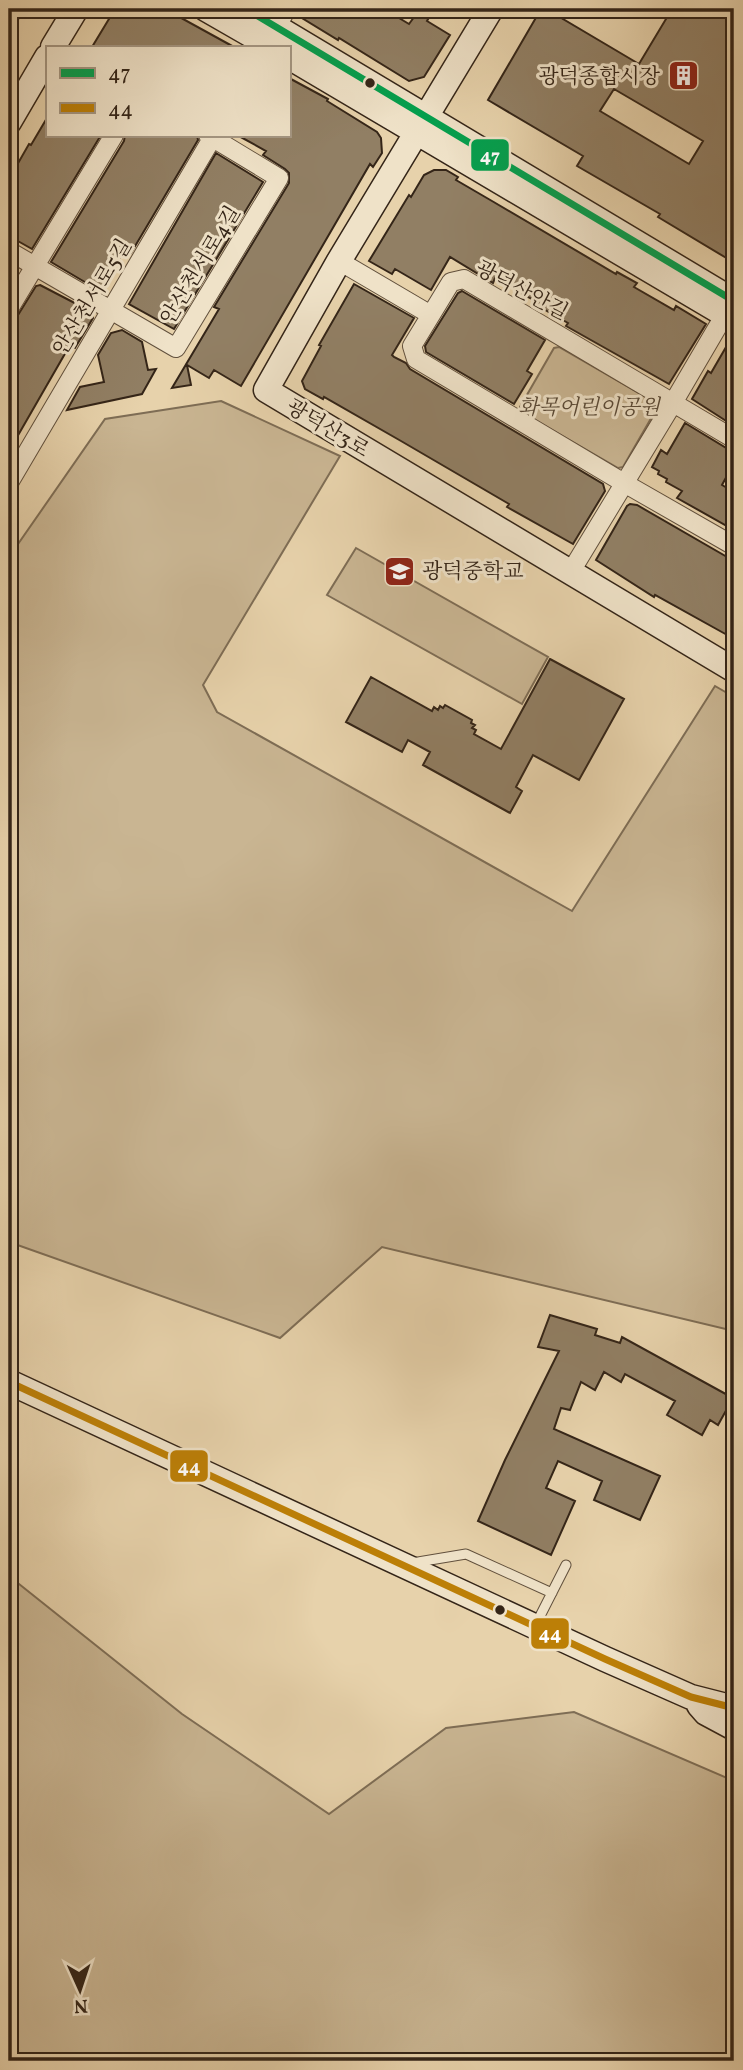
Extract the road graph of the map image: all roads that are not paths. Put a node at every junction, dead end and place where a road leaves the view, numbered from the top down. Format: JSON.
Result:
{"nodes":[{"id":1,"x":76,"y":9,"type":"edge"},
{"id":2,"x":206,"y":9,"type":"edge"},
{"id":3,"x":246,"y":9,"type":"edge"},
{"id":4,"x":491,"y":9,"type":"edge"},
{"id":5,"x":273,"y":35,"type":"edge"},
{"id":6,"x":54,"y":46,"type":"edge"},
{"id":7,"x":290,"y":58,"type":"edge"},
{"id":8,"x":46,"y":59,"type":"edge"},
{"id":9,"x":9,"y":122,"type":"edge"},
{"id":10,"x":422,"y":125,"type":"junction"},
{"id":11,"x":113,"y":136,"type":"edge"},
{"id":12,"x":212,"y":136,"type":"edge"},
{"id":13,"x":9,"y":251,"type":"edge"},
{"id":14,"x":339,"y":261,"type":"junction"},
{"id":15,"x":34,"y":267,"type":"junction"},
{"id":16,"x":732,"y":307,"type":"edge"},
{"id":17,"x":9,"y":309,"type":"edge"},
{"id":18,"x":110,"y":311,"type":"junction"},
{"id":19,"x":431,"y":315,"type":"junction"},
{"id":20,"x":673,"y":403,"type":"junction"},
{"id":21,"x":734,"y":439,"type":"edge"},
{"id":22,"x":9,"y":483,"type":"edge"},
{"id":23,"x":624,"y":483,"type":"junction"},
{"id":24,"x":734,"y":546,"type":"edge"},
{"id":25,"x":570,"y":573,"type":"junction"},
{"id":26,"x":734,"y":670,"type":"edge"},
{"id":27,"x":9,"y":1382,"type":"edge"},
{"id":28,"x":403,"y":1565,"type":"junction"},
{"id":29,"x":566,"y":1565,"type":"dead end"},
{"id":30,"x":552,"y":1592,"type":"junction"},
{"id":31,"x":535,"y":1626,"type":"junction"},
{"id":32,"x":691,"y":1697,"type":"junction"},
{"id":33,"x":734,"y":1708,"type":"edge"},
{"id":34,"x":734,"y":1728,"type":"edge"}],
"edges":[{"from":1,"to":6,"type":"street"},
{"from":2,"to":5,"type":"street"},
{"from":3,"to":5,"type":"street"},
{"from":4,"to":10,"type":"street","name":"광덕산3로"},
{"from":5,"to":10,"type":"street"},
{"from":7,"to":10,"type":"street"},
{"from":8,"to":9,"type":"street"},
{"from":10,"to":14,"type":"street","name":"광덕산3로"},
{"from":10,"to":16,"type":"street"},
{"from":11,"to":15,"type":"street"},
{"from":12,"to":18,"type":"street","name":"안산천서로5길"},
{"from":12,"to":18,"type":"street","name":"안산천서로4길"},
{"from":13,"to":15,"type":"street","name":"안산천서로4길"},
{"from":14,"to":19,"type":"street"},
{"from":14,"to":25,"type":"street","name":"광덕산3로"},
{"from":15,"to":17,"type":"street"},
{"from":15,"to":18,"type":"street","name":"안산천서로4길"},
{"from":16,"to":20,"type":"street"},
{"from":18,"to":22,"type":"street","name":"안산천서로5길"},
{"from":19,"to":20,"type":"street","name":"광덕산안길"},
{"from":19,"to":23,"type":"street","name":"광덕산안길"},
{"from":20,"to":21,"type":"street","name":"광덕산안길"},
{"from":20,"to":23,"type":"street"},
{"from":23,"to":24,"type":"street","name":"광덕산안길"},
{"from":23,"to":25,"type":"street"},
{"from":25,"to":26,"type":"street","name":"광덕산3로"},
{"from":27,"to":28,"type":"street"},
{"from":28,"to":30,"type":"lane"},
{"from":28,"to":31,"type":"street"},
{"from":29,"to":30,"type":"lane"},
{"from":30,"to":31,"type":"lane"},
{"from":31,"to":32,"type":"street"},
{"from":32,"to":33,"type":"street"},
{"from":32,"to":34,"type":"street"}]}
